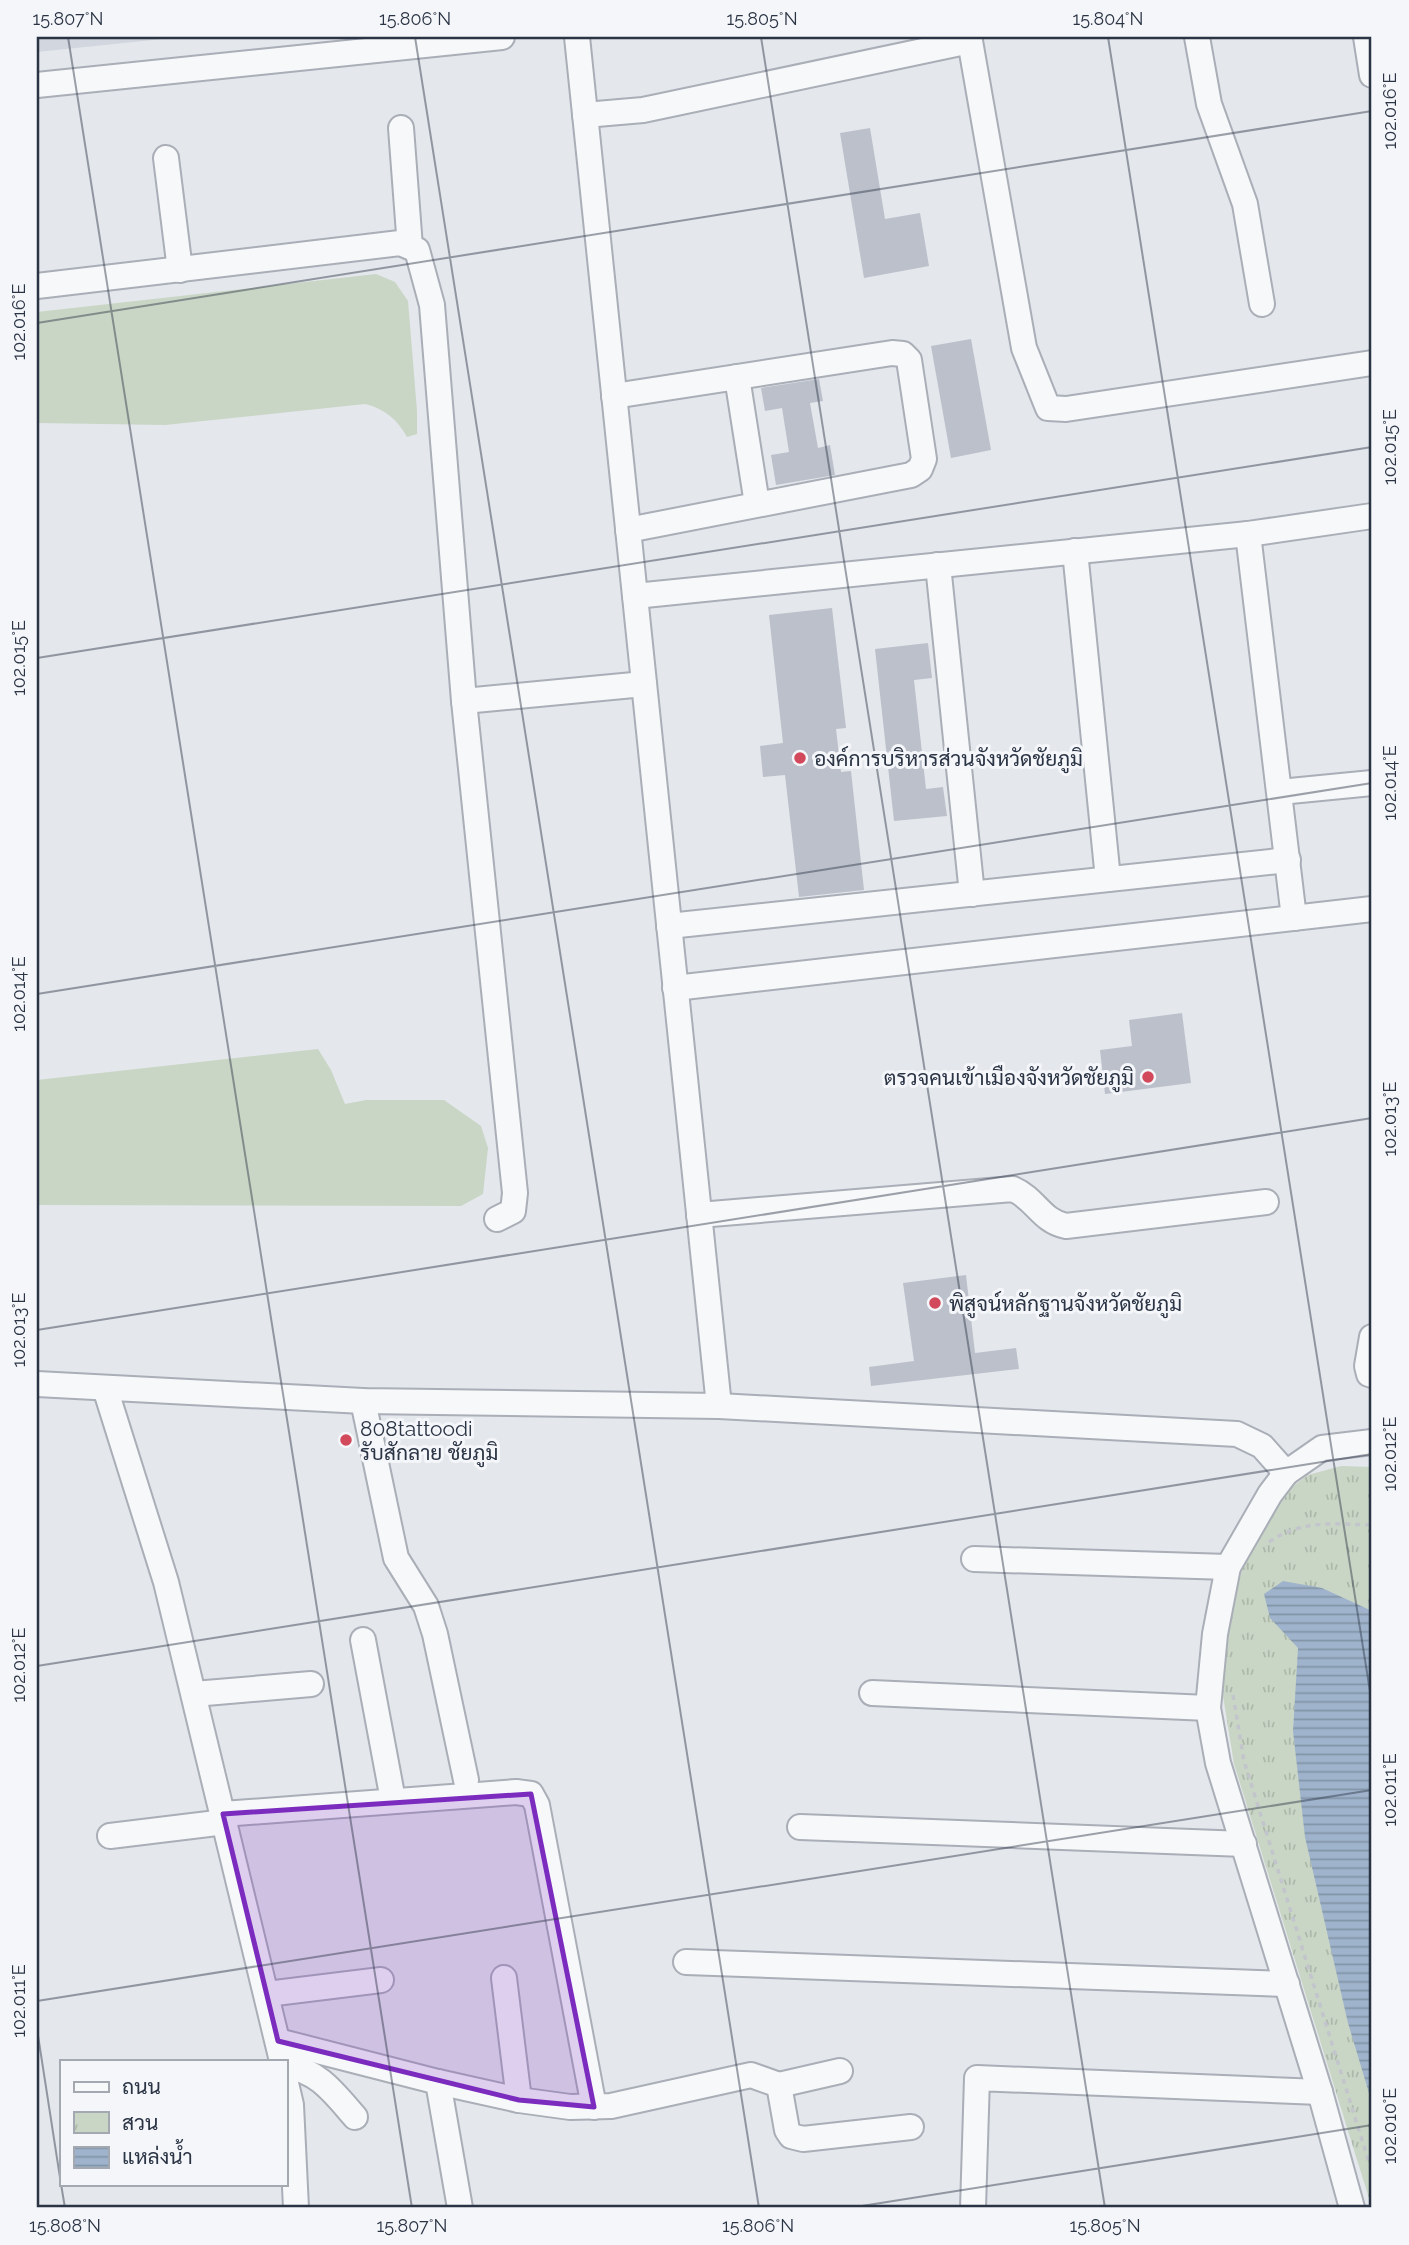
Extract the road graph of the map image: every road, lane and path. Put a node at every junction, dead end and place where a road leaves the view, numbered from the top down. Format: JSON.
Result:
{"nodes":[{"id":1,"x":502,"y":37,"type":"edge"},
{"id":2,"x":577,"y":37,"type":"edge"},
{"id":3,"x":1197,"y":37,"type":"edge"},
{"id":4,"x":1366,"y":37,"type":"edge"},
{"id":5,"x":970,"y":39,"type":"edge"},
{"id":6,"x":1372,"y":75,"type":"edge"},
{"id":7,"x":37,"y":85,"type":"edge"},
{"id":8,"x":584,"y":115,"type":"junction"},
{"id":9,"x":401,"y":128,"type":"dead end"},
{"id":10,"x":166,"y":158,"type":"dead end"},
{"id":11,"x":410,"y":247,"type":"junction"},
{"id":12,"x":180,"y":270,"type":"junction"},
{"id":13,"x":37,"y":286,"type":"edge"},
{"id":14,"x":1262,"y":304,"type":"dead end"},
{"id":15,"x":1372,"y":363,"type":"edge"},
{"id":16,"x":737,"y":377,"type":"junction"},
{"id":17,"x":614,"y":396,"type":"junction"},
{"id":18,"x":757,"y":504,"type":"junction"},
{"id":19,"x":1372,"y":516,"type":"edge"},
{"id":20,"x":628,"y":530,"type":"junction"},
{"id":21,"x":1248,"y":534,"type":"junction"},
{"id":22,"x":1075,"y":551,"type":"junction"},
{"id":23,"x":938,"y":565,"type":"junction"},
{"id":24,"x":635,"y":596,"type":"junction"},
{"id":25,"x":644,"y":684,"type":"junction"},
{"id":26,"x":464,"y":701,"type":"junction"},
{"id":27,"x":1372,"y":783,"type":"edge"},
{"id":28,"x":1280,"y":792,"type":"junction"},
{"id":29,"x":1288,"y":860,"type":"junction"},
{"id":30,"x":1108,"y":879,"type":"junction"},
{"id":31,"x":972,"y":894,"type":"junction"},
{"id":32,"x":1372,"y":909,"type":"edge"},
{"id":33,"x":1294,"y":918,"type":"junction"},
{"id":34,"x":669,"y":926,"type":"junction"},
{"id":35,"x":675,"y":988,"type":"junction"},
{"id":36,"x":1266,"y":1202,"type":"dead end"},
{"id":37,"x":699,"y":1215,"type":"junction"},
{"id":38,"x":497,"y":1219,"type":"dead end"},
{"id":39,"x":1372,"y":1336,"type":"edge"},
{"id":40,"x":1372,"y":1375,"type":"edge"},
{"id":41,"x":37,"y":1384,"type":"edge"},
{"id":42,"x":105,"y":1388,"type":"junction"},
{"id":43,"x":363,"y":1401,"type":"junction"},
{"id":44,"x":719,"y":1406,"type":"junction"},
{"id":45,"x":1372,"y":1442,"type":"edge"},
{"id":46,"x":1286,"y":1473,"type":"junction"},
{"id":47,"x":1372,"y":1525,"type":"edge"},
{"id":48,"x":1265,"y":1545,"type":"dead end"},
{"id":49,"x":974,"y":1559,"type":"dead end"},
{"id":50,"x":1228,"y":1567,"type":"junction"},
{"id":51,"x":363,"y":1640,"type":"dead end"},
{"id":52,"x":311,"y":1684,"type":"dead end"},
{"id":53,"x":1232,"y":1692,"type":"dead end"},
{"id":54,"x":872,"y":1693,"type":"dead end"},
{"id":55,"x":194,"y":1694,"type":"junction"},
{"id":56,"x":1208,"y":1708,"type":"junction"},
{"id":57,"x":466,"y":1780,"type":"dead end"},
{"id":58,"x":393,"y":1800,"type":"junction"},
{"id":59,"x":224,"y":1818,"type":"junction"},
{"id":60,"x":800,"y":1827,"type":"dead end"},
{"id":61,"x":110,"y":1836,"type":"dead end"},
{"id":62,"x":1244,"y":1844,"type":"junction"},
{"id":63,"x":686,"y":1962,"type":"dead end"},
{"id":64,"x":504,"y":1978,"type":"dead end"},
{"id":65,"x":381,"y":1980,"type":"dead end"},
{"id":66,"x":1287,"y":1984,"type":"junction"},
{"id":67,"x":267,"y":1994,"type":"junction"},
{"id":68,"x":280,"y":2051,"type":"edge"},
{"id":69,"x":287,"y":2066,"type":"edge"},
{"id":70,"x":840,"y":2071,"type":"dead end"},
{"id":71,"x":438,"y":2082,"type":"junction"},
{"id":72,"x":779,"y":2085,"type":"junction"},
{"id":73,"x":1320,"y":2092,"type":"junction"},
{"id":74,"x":519,"y":2100,"type":"junction"},
{"id":75,"x":288,"y":2105,"type":"edge"},
{"id":76,"x":594,"y":2107,"type":"junction"},
{"id":77,"x":355,"y":2117,"type":"dead end"},
{"id":78,"x":911,"y":2127,"type":"dead end"},
{"id":79,"x":1372,"y":2172,"type":"edge"},
{"id":80,"x":296,"y":2208,"type":"edge"},
{"id":81,"x":460,"y":2208,"type":"edge"},
{"id":82,"x":973,"y":2208,"type":"edge"},
{"id":83,"x":1352,"y":2208,"type":"edge"}],
"edges":[{"from":1,"to":7,"type":"street"},
{"from":2,"to":8,"type":"street"},
{"from":3,"to":14,"type":"street"},
{"from":4,"to":6,"type":"street"},
{"from":5,"to":8,"type":"street"},
{"from":5,"to":15,"type":"street"},
{"from":8,"to":17,"type":"street"},
{"from":9,"to":11,"type":"street"},
{"from":10,"to":12,"type":"street"},
{"from":11,"to":12,"type":"street"},
{"from":11,"to":26,"type":"street"},
{"from":12,"to":13,"type":"street"},
{"from":16,"to":17,"type":"street"},
{"from":16,"to":18,"type":"street"},
{"from":16,"to":18,"type":"street"},
{"from":17,"to":20,"type":"street"},
{"from":18,"to":20,"type":"street"},
{"from":19,"to":21,"type":"street"},
{"from":20,"to":24,"type":"street"},
{"from":21,"to":22,"type":"street"},
{"from":21,"to":28,"type":"street"},
{"from":22,"to":23,"type":"street"},
{"from":22,"to":30,"type":"street"},
{"from":23,"to":24,"type":"street"},
{"from":23,"to":31,"type":"street"},
{"from":24,"to":25,"type":"street"},
{"from":25,"to":26,"type":"street"},
{"from":25,"to":34,"type":"street"},
{"from":26,"to":38,"type":"street"},
{"from":27,"to":28,"type":"street"},
{"from":28,"to":29,"type":"street"},
{"from":29,"to":30,"type":"street"},
{"from":29,"to":33,"type":"street"},
{"from":30,"to":31,"type":"street"},
{"from":31,"to":34,"type":"street"},
{"from":32,"to":33,"type":"street"},
{"from":33,"to":35,"type":"street"},
{"from":34,"to":35,"type":"street"},
{"from":35,"to":37,"type":"street"},
{"from":36,"to":37,"type":"street"},
{"from":37,"to":44,"type":"street"},
{"from":39,"to":40,"type":"street"},
{"from":41,"to":42,"type":"street"},
{"from":42,"to":43,"type":"street"},
{"from":42,"to":55,"type":"street"},
{"from":43,"to":44,"type":"street"},
{"from":43,"to":57,"type":"street"},
{"from":44,"to":46,"type":"street"},
{"from":45,"to":46,"type":"street"},
{"from":46,"to":50,"type":"street"},
{"from":47,"to":48,"type":"path"},
{"from":49,"to":50,"type":"street"},
{"from":50,"to":56,"type":"street"},
{"from":51,"to":58,"type":"street"},
{"from":52,"to":55,"type":"street"},
{"from":53,"to":79,"type":"path"},
{"from":54,"to":56,"type":"street"},
{"from":55,"to":59,"type":"street"},
{"from":56,"to":62,"type":"street"},
{"from":58,"to":59,"type":"street"},
{"from":58,"to":76,"type":"street"},
{"from":59,"to":61,"type":"street"},
{"from":59,"to":67,"type":"street"},
{"from":60,"to":62,"type":"street"},
{"from":62,"to":66,"type":"street"},
{"from":63,"to":66,"type":"street"},
{"from":64,"to":74,"type":"street"},
{"from":65,"to":67,"type":"street"},
{"from":66,"to":73,"type":"street"},
{"from":67,"to":68,"type":"street"},
{"from":68,"to":71,"type":"street"},
{"from":69,"to":77,"type":"street"},
{"from":70,"to":72,"type":"street"},
{"from":71,"to":74,"type":"street"},
{"from":71,"to":81,"type":"street"},
{"from":72,"to":76,"type":"street"},
{"from":72,"to":78,"type":"street"},
{"from":73,"to":82,"type":"street"},
{"from":73,"to":83,"type":"street"},
{"from":74,"to":76,"type":"street"},
{"from":75,"to":80,"type":"street"}]}
